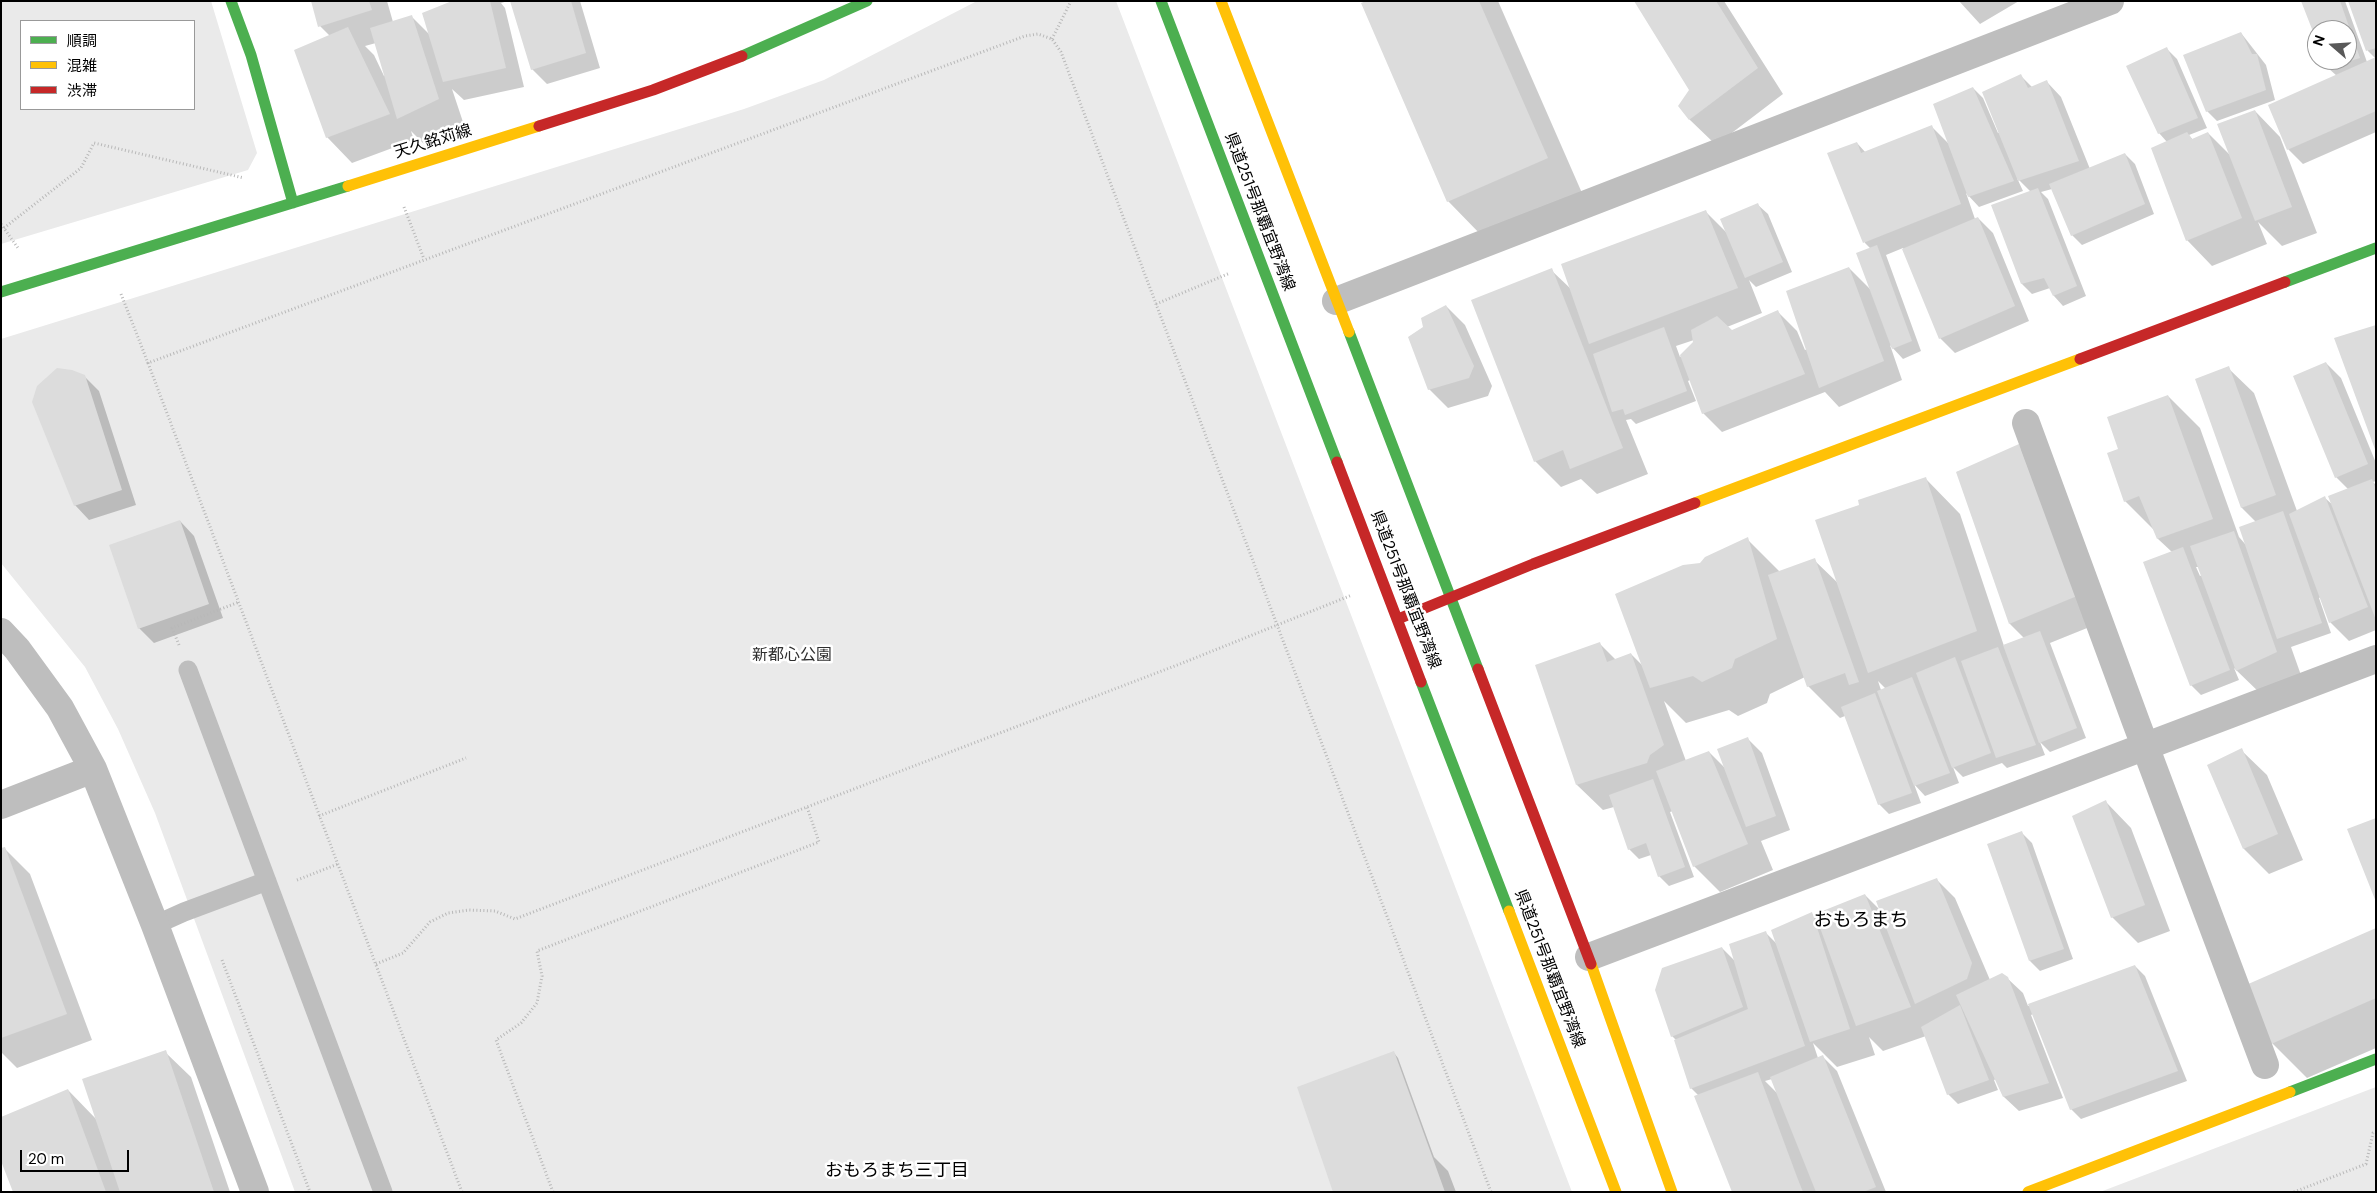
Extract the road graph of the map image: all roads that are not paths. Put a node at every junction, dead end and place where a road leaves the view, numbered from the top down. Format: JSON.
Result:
{"nodes":[{"id":1,"x":231,"y":1,"type":"edge"},
{"id":2,"x":867,"y":1,"type":"edge"},
{"id":3,"x":1161,"y":1,"type":"edge"},
{"id":4,"x":1221,"y":1,"type":"edge"},
{"id":5,"x":2110,"y":1,"type":"edge"},
{"id":6,"x":293,"y":204,"type":"junction"},
{"id":7,"x":2376,"y":248,"type":"edge"},
{"id":8,"x":1,"y":292,"type":"edge"},
{"id":9,"x":1336,"y":300,"type":"junction"},
{"id":10,"x":2026,"y":423,"type":"dead end"},
{"id":11,"x":1450,"y":598,"type":"junction"},
{"id":12,"x":1398,"y":619,"type":"junction"},
{"id":13,"x":1,"y":632,"type":"edge"},
{"id":14,"x":2376,"y":659,"type":"edge"},
{"id":15,"x":188,"y":670,"type":"road end"},
{"id":16,"x":2145,"y":746,"type":"junction"},
{"id":17,"x":93,"y":769,"type":"junction"},
{"id":18,"x":1,"y":805,"type":"edge"},
{"id":19,"x":269,"y":886,"type":"junction"},
{"id":20,"x":155,"y":925,"type":"junction"},
{"id":21,"x":1589,"y":956,"type":"junction"},
{"id":22,"x":2376,"y":1060,"type":"edge"},
{"id":23,"x":2265,"y":1065,"type":"dead end"},
{"id":24,"x":255,"y":1192,"type":"edge"},
{"id":25,"x":383,"y":1192,"type":"edge"},
{"id":26,"x":1616,"y":1192,"type":"edge"},
{"id":27,"x":1672,"y":1192,"type":"edge"},
{"id":28,"x":2028,"y":1192,"type":"edge"}],
"edges":[{"from":1,"to":6,"type":"street"},
{"from":2,"to":6,"type":"street","name":"天久銘苅線"},
{"from":3,"to":12,"type":"street","name":"県道251号那覇宜野湾線"},
{"from":4,"to":9,"type":"street"},
{"from":5,"to":9,"type":"street"},
{"from":6,"to":8,"type":"street","name":"天久銘苅線"},
{"from":7,"to":11,"type":"street"},
{"from":9,"to":11,"type":"street"},
{"from":10,"to":16,"type":"street"},
{"from":11,"to":12,"type":"street"},
{"from":11,"to":21,"type":"street"},
{"from":12,"to":26,"type":"street","name":"県道251号那覇宜野湾線"},
{"from":13,"to":17,"type":"street"},
{"from":14,"to":16,"type":"street"},
{"from":15,"to":19,"type":"lane"},
{"from":16,"to":21,"type":"street"},
{"from":16,"to":23,"type":"street"},
{"from":17,"to":18,"type":"street"},
{"from":17,"to":20,"type":"street"},
{"from":19,"to":20,"type":"lane"},
{"from":19,"to":25,"type":"lane"},
{"from":20,"to":24,"type":"street"},
{"from":21,"to":27,"type":"street"},
{"from":22,"to":28,"type":"street"}]}
